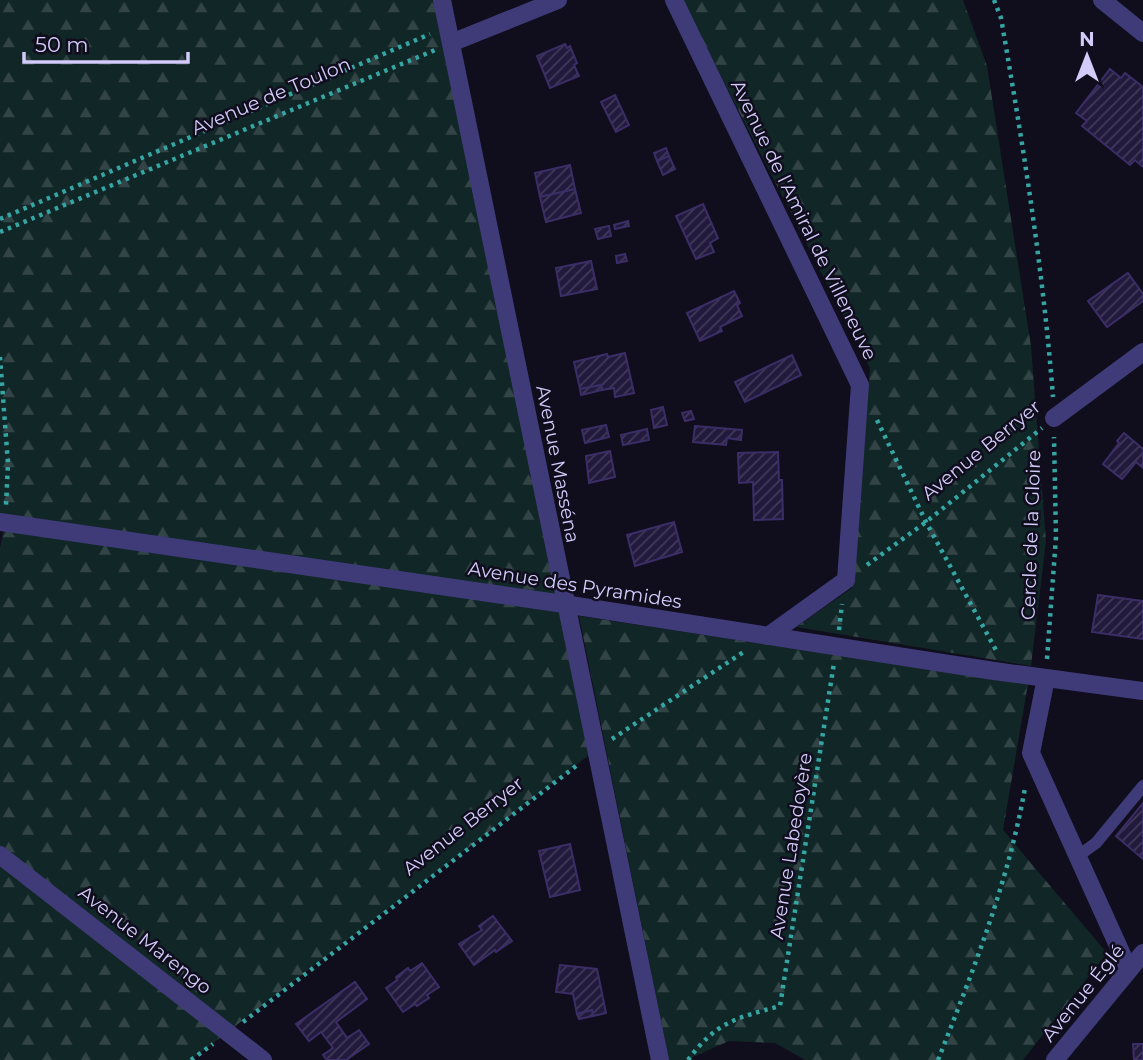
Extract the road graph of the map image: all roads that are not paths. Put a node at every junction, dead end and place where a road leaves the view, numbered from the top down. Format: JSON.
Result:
{"nodes":[{"id":1,"x":442,"y":0,"type":"edge"},
{"id":2,"x":558,"y":0,"type":"edge"},
{"id":3,"x":674,"y":0,"type":"edge"},
{"id":4,"x":1102,"y":0,"type":"edge"},
{"id":5,"x":1143,"y":33,"type":"edge"},
{"id":6,"x":449,"y":35,"type":"junction"},
{"id":7,"x":1143,"y":352,"type":"edge"},
{"id":8,"x":1054,"y":418,"type":"road end"},
{"id":9,"x":3,"y":523,"type":"edge"},
{"id":10,"x":564,"y":604,"type":"junction"},
{"id":11,"x":768,"y":636,"type":"junction"},
{"id":12,"x":1045,"y":678,"type":"junction"},
{"id":13,"x":1143,"y":691,"type":"edge"},
{"id":14,"x":1143,"y":786,"type":"edge"},
{"id":15,"x":0,"y":855,"type":"edge"},
{"id":16,"x":1078,"y":856,"type":"junction"},
{"id":17,"x":1143,"y":953,"type":"edge"},
{"id":18,"x":1129,"y":970,"type":"junction"},
{"id":19,"x":264,"y":1060,"type":"edge"},
{"id":20,"x":660,"y":1060,"type":"edge"},
{"id":21,"x":1055,"y":1060,"type":"edge"}],
"edges":[{"from":1,"to":6,"type":"street","name":"Avenue Masséna"},
{"from":2,"to":6,"type":"street"},
{"from":3,"to":11,"type":"street","name":"Avenue de l'Amiral de Villeneuve"},
{"from":4,"to":5,"type":"street"},
{"from":6,"to":10,"type":"street","name":"Avenue Masséna"},
{"from":7,"to":8,"type":"street","name":"Avenue Berryer"},
{"from":9,"to":10,"type":"street","name":"Avenue des Pyramides"},
{"from":10,"to":11,"type":"street","name":"Avenue des Pyramides"},
{"from":10,"to":20,"type":"street","name":"Avenue Masséna"},
{"from":11,"to":12,"type":"street","name":"Avenue des Pyramides"},
{"from":12,"to":13,"type":"street","name":"Avenue des Pyramides"},
{"from":12,"to":16,"type":"street"},
{"from":14,"to":16,"type":"lane"},
{"from":15,"to":19,"type":"street","name":"Avenue Marengo"},
{"from":16,"to":18,"type":"street"},
{"from":17,"to":18,"type":"street","name":"Avenue Églé"},
{"from":18,"to":21,"type":"street","name":"Avenue Églé"}]}
